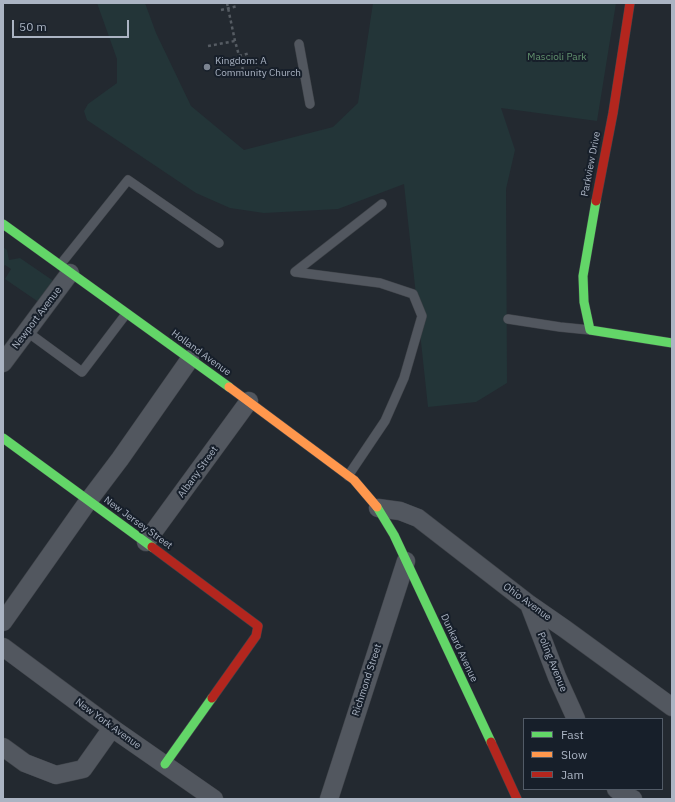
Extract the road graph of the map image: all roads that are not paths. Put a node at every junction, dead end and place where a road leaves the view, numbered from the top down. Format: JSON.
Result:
{"nodes":[{"id":1,"x":630,"y":3,"type":"edge"},
{"id":2,"x":299,"y":44,"type":"dead end"},
{"id":3,"x":310,"y":104,"type":"dead end"},
{"id":4,"x":382,"y":204,"type":"dead end"},
{"id":5,"x":3,"y":224,"type":"edge"},
{"id":6,"x":219,"y":243,"type":"dead end"},
{"id":7,"x":65,"y":269,"type":"junction"},
{"id":8,"x":126,"y":314,"type":"junction"},
{"id":9,"x":508,"y":319,"type":"dead end"},
{"id":10,"x":590,"y":330,"type":"junction"},
{"id":11,"x":26,"y":331,"type":"junction"},
{"id":12,"x":672,"y":343,"type":"edge"},
{"id":13,"x":190,"y":358,"type":"junction"},
{"id":14,"x":3,"y":363,"type":"edge"},
{"id":15,"x":249,"y":402,"type":"junction"},
{"id":16,"x":3,"y":438,"type":"edge"},
{"id":17,"x":348,"y":476,"type":"junction"},
{"id":18,"x":89,"y":500,"type":"junction"},
{"id":19,"x":378,"y":508,"type":"junction"},
{"id":20,"x":146,"y":542,"type":"junction"},
{"id":21,"x":406,"y":561,"type":"junction"},
{"id":22,"x":529,"y":604,"type":"junction"},
{"id":23,"x":3,"y":622,"type":"edge"},
{"id":24,"x":3,"y":647,"type":"edge"},
{"id":25,"x":672,"y":707,"type":"edge"},
{"id":26,"x":576,"y":718,"type":"edge"},
{"id":27,"x":112,"y":728,"type":"junction"},
{"id":28,"x":3,"y":747,"type":"edge"},
{"id":29,"x":165,"y":764,"type":"junction"},
{"id":30,"x":617,"y":790,"type":"edge"},
{"id":31,"x":214,"y":799,"type":"edge"},
{"id":32,"x":329,"y":799,"type":"edge"},
{"id":33,"x":517,"y":799,"type":"edge"},
{"id":34,"x":633,"y":799,"type":"edge"}],
"edges":[{"from":1,"to":10,"type":"street","name":"Parkview Drive"},
{"from":2,"to":3,"type":"lane"},
{"from":4,"to":17,"type":"lane"},
{"from":5,"to":7,"type":"street","name":"Holland Avenue"},
{"from":6,"to":7,"type":"lane"},
{"from":7,"to":8,"type":"street","name":"Holland Avenue"},
{"from":7,"to":11,"type":"street","name":"Newport Avenue"},
{"from":8,"to":11,"type":"lane"},
{"from":8,"to":13,"type":"street","name":"Holland Avenue"},
{"from":9,"to":10,"type":"lane"},
{"from":10,"to":12,"type":"street"},
{"from":11,"to":14,"type":"street","name":"Newport Avenue"},
{"from":13,"to":15,"type":"street","name":"Holland Avenue"},
{"from":13,"to":18,"type":"street"},
{"from":15,"to":17,"type":"street","name":"Holland Avenue"},
{"from":15,"to":20,"type":"street","name":"Albany Street"},
{"from":16,"to":18,"type":"street","name":"New Jersey Street"},
{"from":17,"to":19,"type":"street","name":"Holland Avenue"},
{"from":18,"to":20,"type":"street","name":"New Jersey Street"},
{"from":18,"to":23,"type":"street"},
{"from":19,"to":21,"type":"street","name":"Dunkard Avenue"},
{"from":19,"to":22,"type":"street","name":"Ohio Avenue"},
{"from":20,"to":29,"type":"street","name":"New Jersey Street"},
{"from":21,"to":32,"type":"street","name":"Richmond Street"},
{"from":21,"to":33,"type":"street","name":"Dunkard Avenue"},
{"from":22,"to":25,"type":"street","name":"Ohio Avenue"},
{"from":22,"to":26,"type":"street","name":"Poling Avenue"},
{"from":24,"to":27,"type":"street","name":"New York Avenue"},
{"from":27,"to":28,"type":"street"},
{"from":27,"to":29,"type":"street","name":"New York Avenue"},
{"from":29,"to":31,"type":"street","name":"New York Avenue"},
{"from":30,"to":34,"type":"street"}]}
